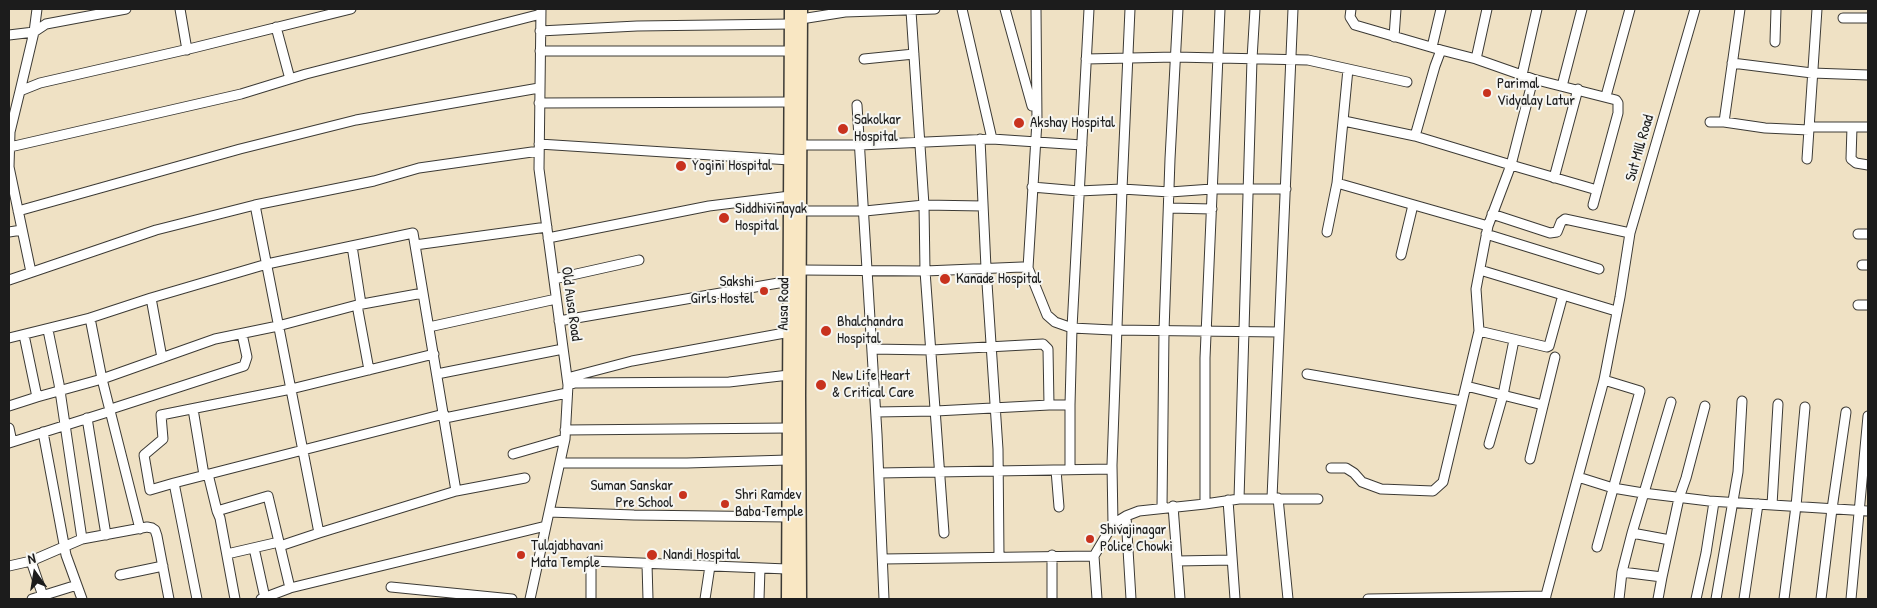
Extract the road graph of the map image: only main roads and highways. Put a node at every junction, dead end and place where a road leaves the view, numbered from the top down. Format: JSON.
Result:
{"nodes":[{"id":1,"x":791,"y":9,"type":"edge"},
{"id":2,"x":798,"y":17,"type":"edge"},
{"id":3,"x":796,"y":145,"type":"junction"},
{"id":4,"x":788,"y":599,"type":"edge"},
{"id":5,"x":800,"y":599,"type":"edge"}],
"edges":[{"from":1,"to":2,"type":"main road"},
{"from":2,"to":3,"type":"main road","name":"Ausa Road"},
{"from":2,"to":3,"type":"main road"},
{"from":3,"to":4,"type":"main road"},
{"from":3,"to":5,"type":"main road","name":"Ausa Road"}]}
